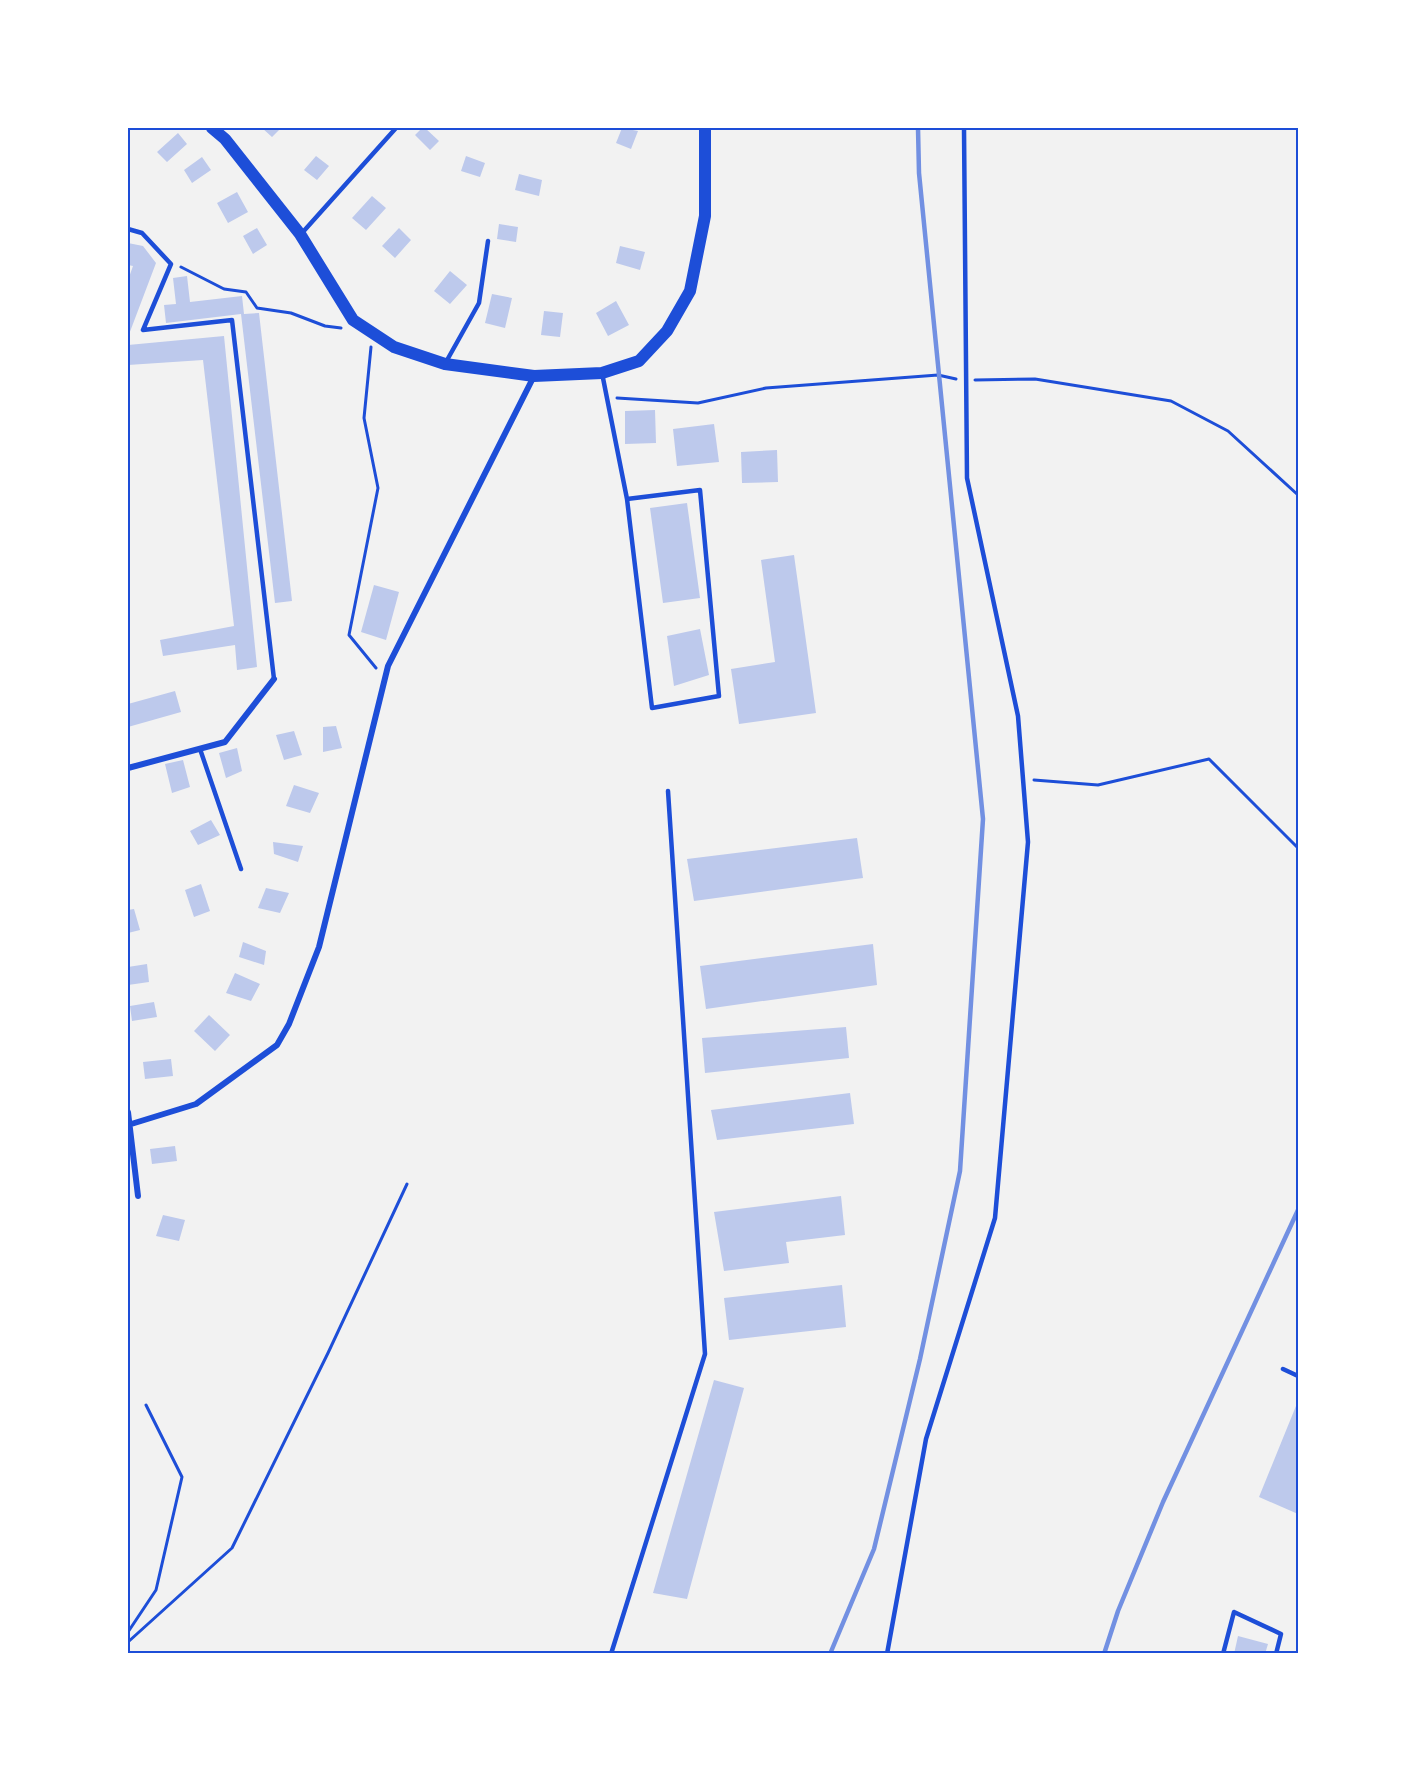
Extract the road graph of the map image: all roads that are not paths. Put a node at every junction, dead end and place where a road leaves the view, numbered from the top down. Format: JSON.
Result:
{"nodes":[{"id":1,"x":212,"y":128,"type":"edge"},
{"id":2,"x":396,"y":128,"type":"edge"},
{"id":3,"x":705,"y":128,"type":"edge"},
{"id":4,"x":964,"y":128,"type":"edge"},
{"id":5,"x":128,"y":229,"type":"edge"},
{"id":6,"x":300,"y":234,"type":"junction"},
{"id":7,"x":488,"y":241,"type":"dead end"},
{"id":8,"x":445,"y":364,"type":"junction"},
{"id":9,"x":602,"y":373,"type":"junction"},
{"id":10,"x":534,"y":376,"type":"junction"},
{"id":11,"x":627,"y":499,"type":"junction"},
{"id":12,"x":273,"y":679,"type":"joint"},
{"id":13,"x":200,"y":749,"type":"junction"},
{"id":14,"x":128,"y":768,"type":"edge"},
{"id":15,"x":668,"y":791,"type":"dead end"},
{"id":16,"x":241,"y":869,"type":"dead end"},
{"id":17,"x":128,"y":1112,"type":"edge"},
{"id":18,"x":128,"y":1124,"type":"edge"},
{"id":19,"x":138,"y":1196,"type":"dead end"},
{"id":20,"x":1283,"y":1369,"type":"dead end"},
{"id":21,"x":1299,"y":1376,"type":"edge"},
{"id":22,"x":611,"y":1653,"type":"edge"},
{"id":23,"x":887,"y":1653,"type":"edge"},
{"id":24,"x":1222,"y":1653,"type":"edge"},
{"id":25,"x":1276,"y":1653,"type":"edge"}],
"edges":[{"from":1,"to":6,"type":"main road"},
{"from":2,"to":6,"type":"lane"},
{"from":3,"to":9,"type":"main road"},
{"from":4,"to":23,"type":"lane"},
{"from":5,"to":12,"type":"lane"},
{"from":6,"to":8,"type":"main road"},
{"from":7,"to":8,"type":"lane"},
{"from":8,"to":10,"type":"main road"},
{"from":9,"to":10,"type":"main road"},
{"from":9,"to":11,"type":"lane"},
{"from":10,"to":18,"type":"street"},
{"from":11,"to":11,"type":"lane"},
{"from":12,"to":13,"type":"street"},
{"from":13,"to":14,"type":"street"},
{"from":13,"to":16,"type":"lane"},
{"from":15,"to":22,"type":"lane"},
{"from":17,"to":18,"type":"street"},
{"from":18,"to":19,"type":"street"},
{"from":20,"to":21,"type":"lane"},
{"from":24,"to":25,"type":"lane"}]}
